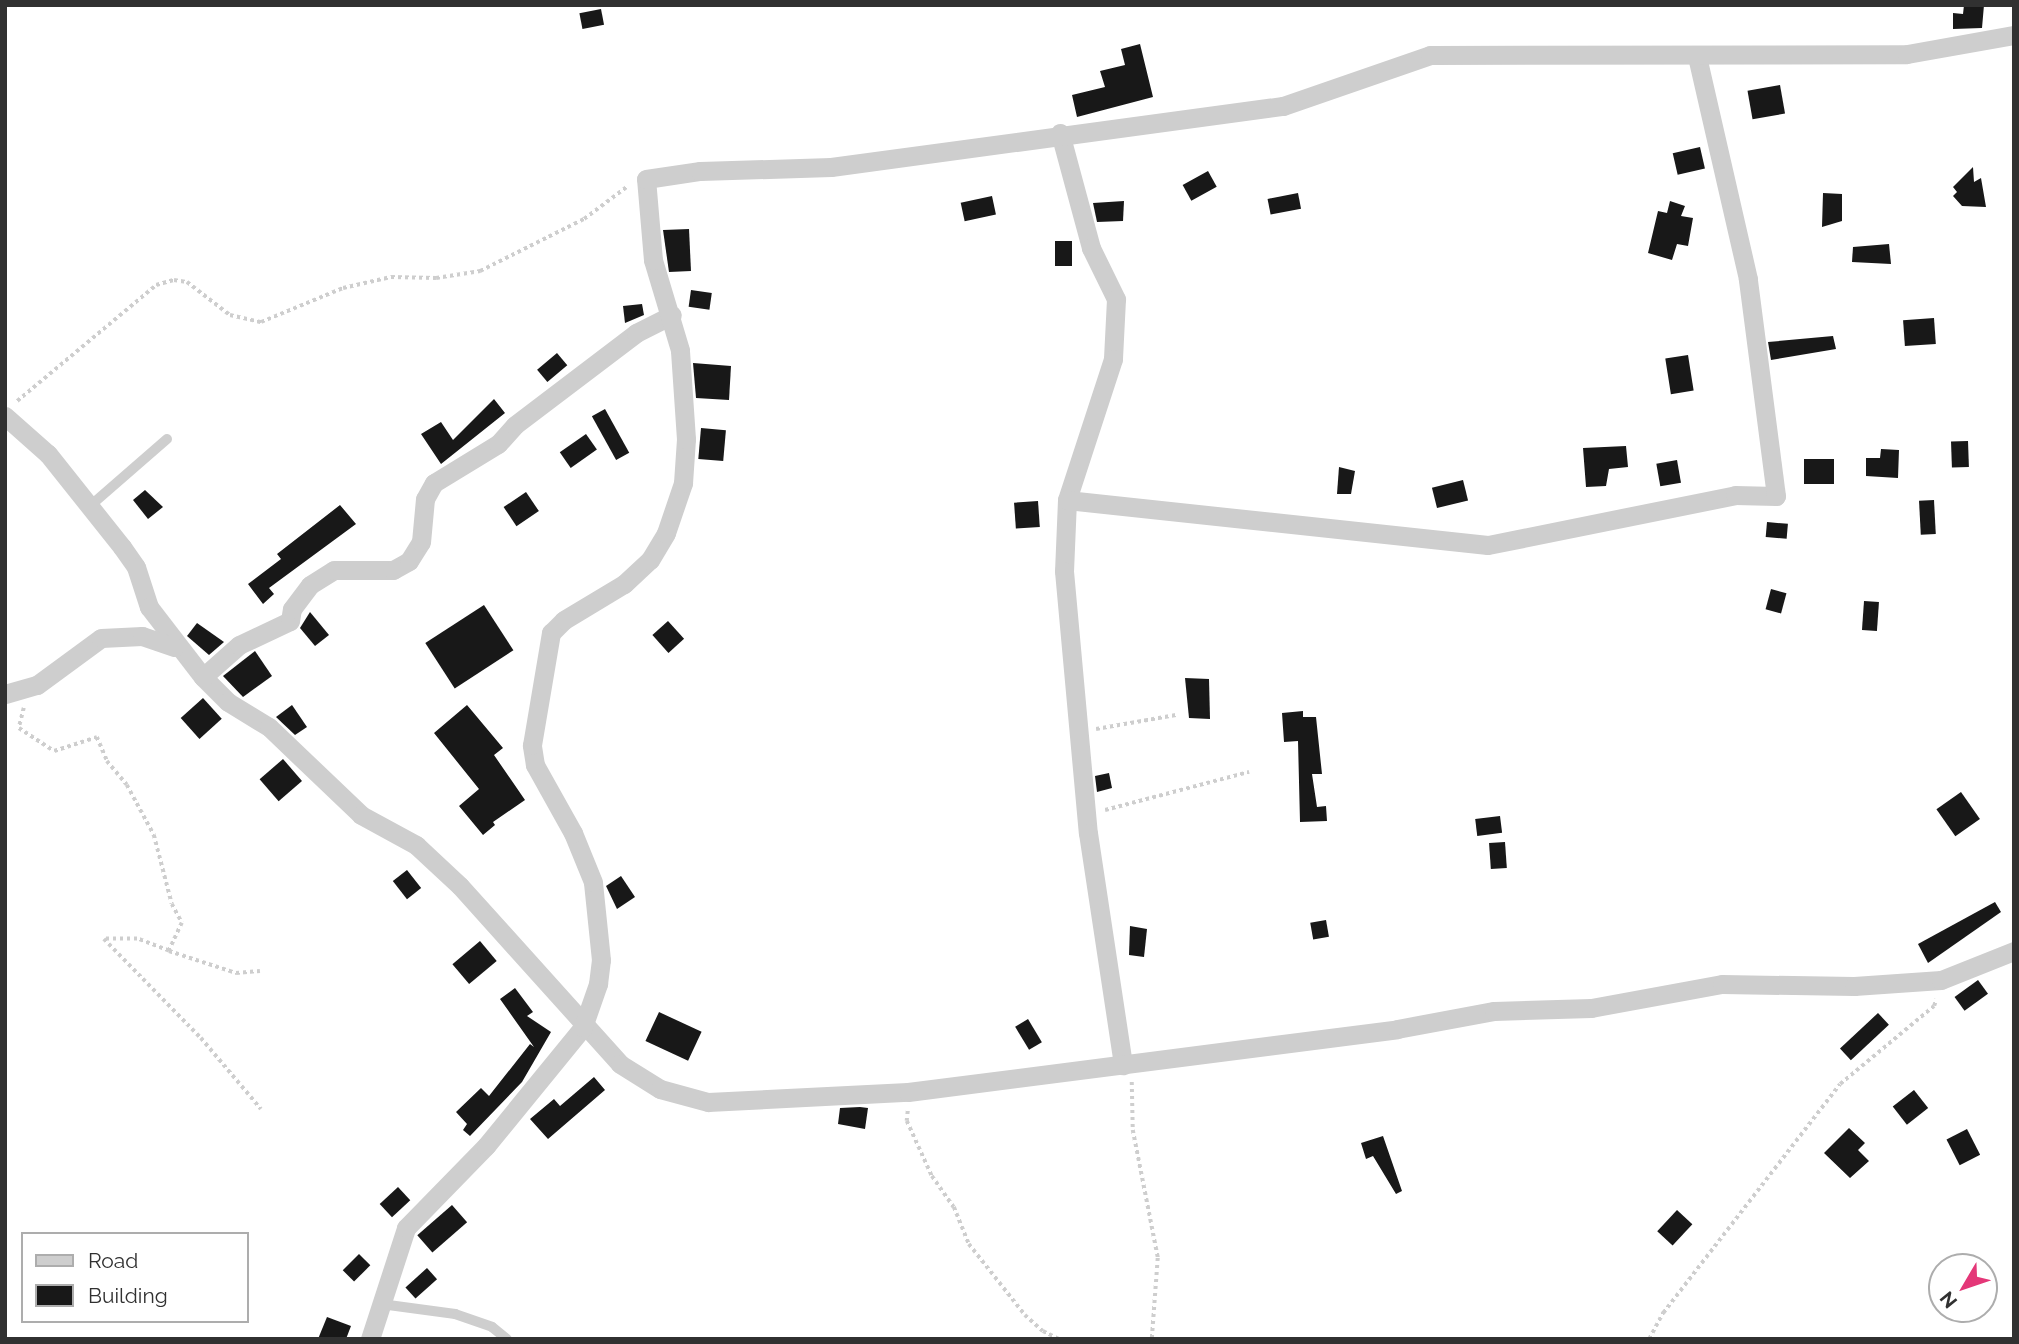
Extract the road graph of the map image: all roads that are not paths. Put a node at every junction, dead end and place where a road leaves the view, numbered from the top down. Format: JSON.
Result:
{"nodes":[{"id":1,"x":2014,"y":35,"type":"edge"},
{"id":2,"x":1697,"y":56,"type":"junction"},
{"id":3,"x":1060,"y":133,"type":"junction"},
{"id":4,"x":672,"y":315,"type":"junction"},
{"id":5,"x":10,"y":410,"type":"edge"},
{"id":6,"x":167,"y":439,"type":"dead end"},
{"id":7,"x":1067,"y":500,"type":"junction"},
{"id":8,"x":90,"y":506,"type":"junction"},
{"id":9,"x":178,"y":649,"type":"junction"},
{"id":10,"x":203,"y":677,"type":"junction"},
{"id":11,"x":5,"y":694,"type":"edge"},
{"id":12,"x":2014,"y":951,"type":"edge"},
{"id":13,"x":583,"y":1027,"type":"junction"},
{"id":14,"x":1123,"y":1065,"type":"junction"},
{"id":15,"x":381,"y":1304,"type":"junction"},
{"id":16,"x":370,"y":1339,"type":"edge"},
{"id":17,"x":507,"y":1339,"type":"edge"}],
"edges":[{"from":1,"to":2,"type":"street"},
{"from":2,"to":3,"type":"street"},
{"from":2,"to":7,"type":"street"},
{"from":3,"to":4,"type":"street"},
{"from":3,"to":7,"type":"street"},
{"from":4,"to":10,"type":"street"},
{"from":4,"to":13,"type":"street"},
{"from":5,"to":8,"type":"street"},
{"from":6,"to":8,"type":"lane"},
{"from":7,"to":14,"type":"street"},
{"from":8,"to":9,"type":"street"},
{"from":9,"to":10,"type":"street"},
{"from":9,"to":11,"type":"street"},
{"from":10,"to":13,"type":"street"},
{"from":12,"to":14,"type":"street"},
{"from":13,"to":14,"type":"street"},
{"from":13,"to":15,"type":"street"},
{"from":15,"to":16,"type":"street"},
{"from":15,"to":17,"type":"lane"}]}
